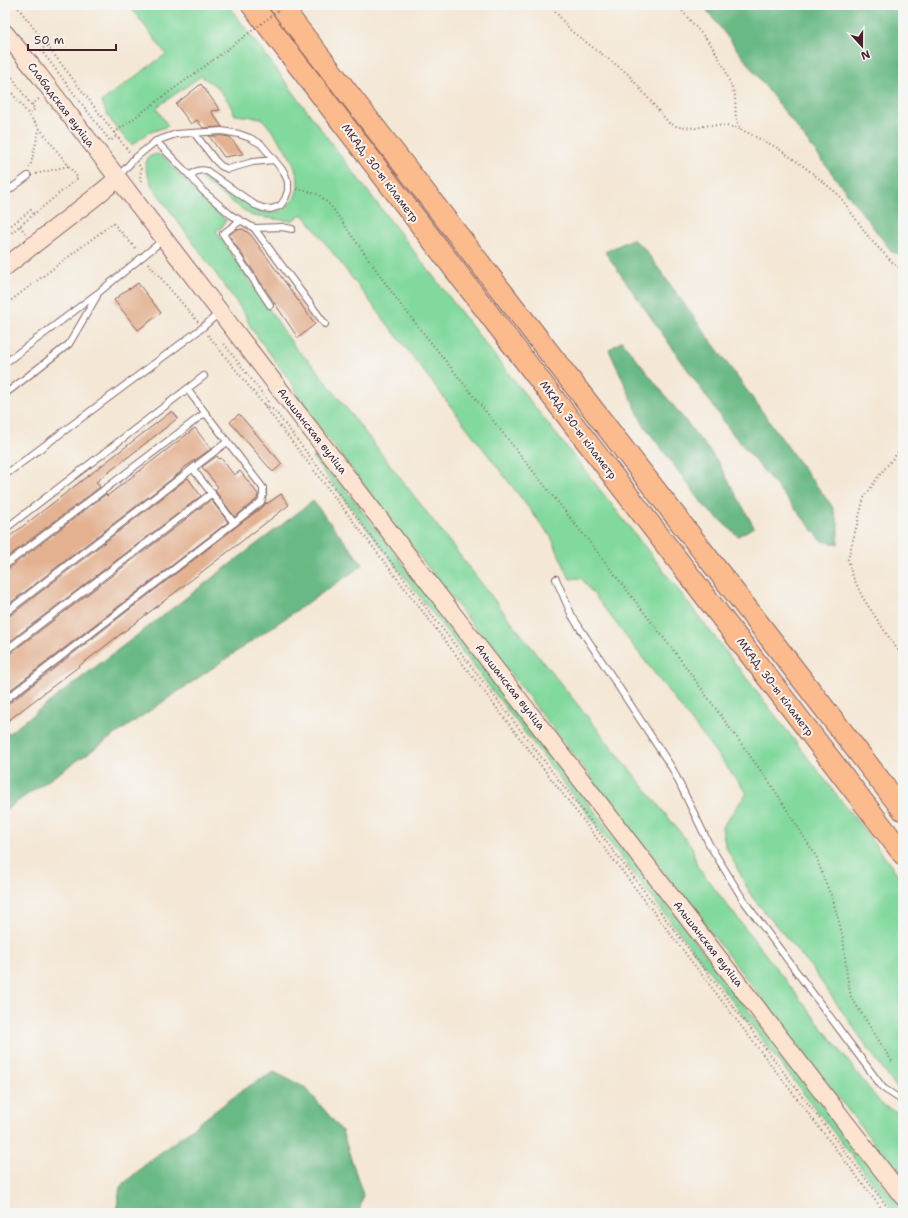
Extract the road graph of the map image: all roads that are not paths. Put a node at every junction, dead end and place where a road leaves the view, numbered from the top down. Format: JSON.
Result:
{"nodes":[{"id":1,"x":252,"y":5,"type":"edge"},
{"id":2,"x":280,"y":5,"type":"edge"},
{"id":3,"x":5,"y":33,"type":"edge"},
{"id":4,"x":194,"y":134,"type":"junction"},
{"id":5,"x":156,"y":141,"type":"junction"},
{"id":6,"x":274,"y":160,"type":"junction"},
{"id":7,"x":28,"y":176,"type":"road end"},
{"id":8,"x":190,"y":176,"type":"junction"},
{"id":9,"x":117,"y":178,"type":"junction"},
{"id":10,"x":5,"y":193,"type":"edge"},
{"id":11,"x":240,"y":220,"type":"junction"},
{"id":12,"x":254,"y":228,"type":"junction"},
{"id":13,"x":292,"y":229,"type":"dead end"},
{"id":14,"x":164,"y":239,"type":"junction"},
{"id":15,"x":5,"y":267,"type":"edge"},
{"id":16,"x":98,"y":293,"type":"junction"},
{"id":17,"x":270,"y":305,"type":"dead end"},
{"id":18,"x":220,"y":312,"type":"junction"},
{"id":19,"x":325,"y":324,"type":"dead end"},
{"id":20,"x":5,"y":363,"type":"edge"},
{"id":21,"x":204,"y":376,"type":"dead end"},
{"id":22,"x":187,"y":390,"type":"junction"},
{"id":23,"x":5,"y":394,"type":"edge"},
{"id":24,"x":205,"y":413,"type":"junction"},
{"id":25,"x":228,"y":442,"type":"junction"},
{"id":26,"x":193,"y":469,"type":"junction"},
{"id":27,"x":5,"y":475,"type":"edge"},
{"id":28,"x":212,"y":493,"type":"junction"},
{"id":29,"x":234,"y":522,"type":"junction"},
{"id":30,"x":5,"y":529,"type":"edge"},
{"id":31,"x":5,"y":565,"type":"edge"},
{"id":32,"x":556,"y":579,"type":"dead end"},
{"id":33,"x":5,"y":613,"type":"edge"},
{"id":34,"x":5,"y":651,"type":"edge"},
{"id":35,"x":5,"y":700,"type":"edge"},
{"id":36,"x":903,"y":810,"type":"edge"},
{"id":37,"x":903,"y":854,"type":"edge"},
{"id":38,"x":903,"y":1101,"type":"edge"},
{"id":39,"x":903,"y":1196,"type":"edge"}],
"edges":[{"from":1,"to":37,"type":"highway","name":"МКАД, 30-ы кіламетр"},
{"from":2,"to":36,"type":"highway","name":"МКАД, 30-ы кіламетр"},
{"from":3,"to":9,"type":"main road","name":"Слабадская вуліца"},
{"from":4,"to":5,"type":"lane"},
{"from":4,"to":6,"type":"lane"},
{"from":4,"to":6,"type":"lane"},
{"from":5,"to":8,"type":"lane"},
{"from":5,"to":9,"type":"lane"},
{"from":6,"to":8,"type":"lane"},
{"from":7,"to":10,"type":"lane"},
{"from":8,"to":11,"type":"lane"},
{"from":9,"to":14,"type":"main road","name":"Альшанская вуліца"},
{"from":9,"to":15,"type":"main road"},
{"from":11,"to":12,"type":"lane"},
{"from":11,"to":17,"type":"lane"},
{"from":12,"to":13,"type":"lane"},
{"from":12,"to":19,"type":"lane"},
{"from":14,"to":16,"type":"lane"},
{"from":14,"to":18,"type":"main road","name":"Альшанская вуліца"},
{"from":16,"to":20,"type":"lane"},
{"from":16,"to":23,"type":"lane"},
{"from":18,"to":27,"type":"lane"},
{"from":18,"to":39,"type":"main road","name":"Альшанская вуліца"},
{"from":21,"to":22,"type":"lane"},
{"from":22,"to":24,"type":"lane"},
{"from":22,"to":30,"type":"lane"},
{"from":24,"to":25,"type":"lane"},
{"from":24,"to":31,"type":"lane"},
{"from":25,"to":26,"type":"lane"},
{"from":25,"to":29,"type":"lane"},
{"from":26,"to":28,"type":"lane"},
{"from":26,"to":33,"type":"lane"},
{"from":28,"to":29,"type":"lane"},
{"from":28,"to":34,"type":"lane"},
{"from":29,"to":35,"type":"lane"},
{"from":32,"to":38,"type":"lane"}]}
